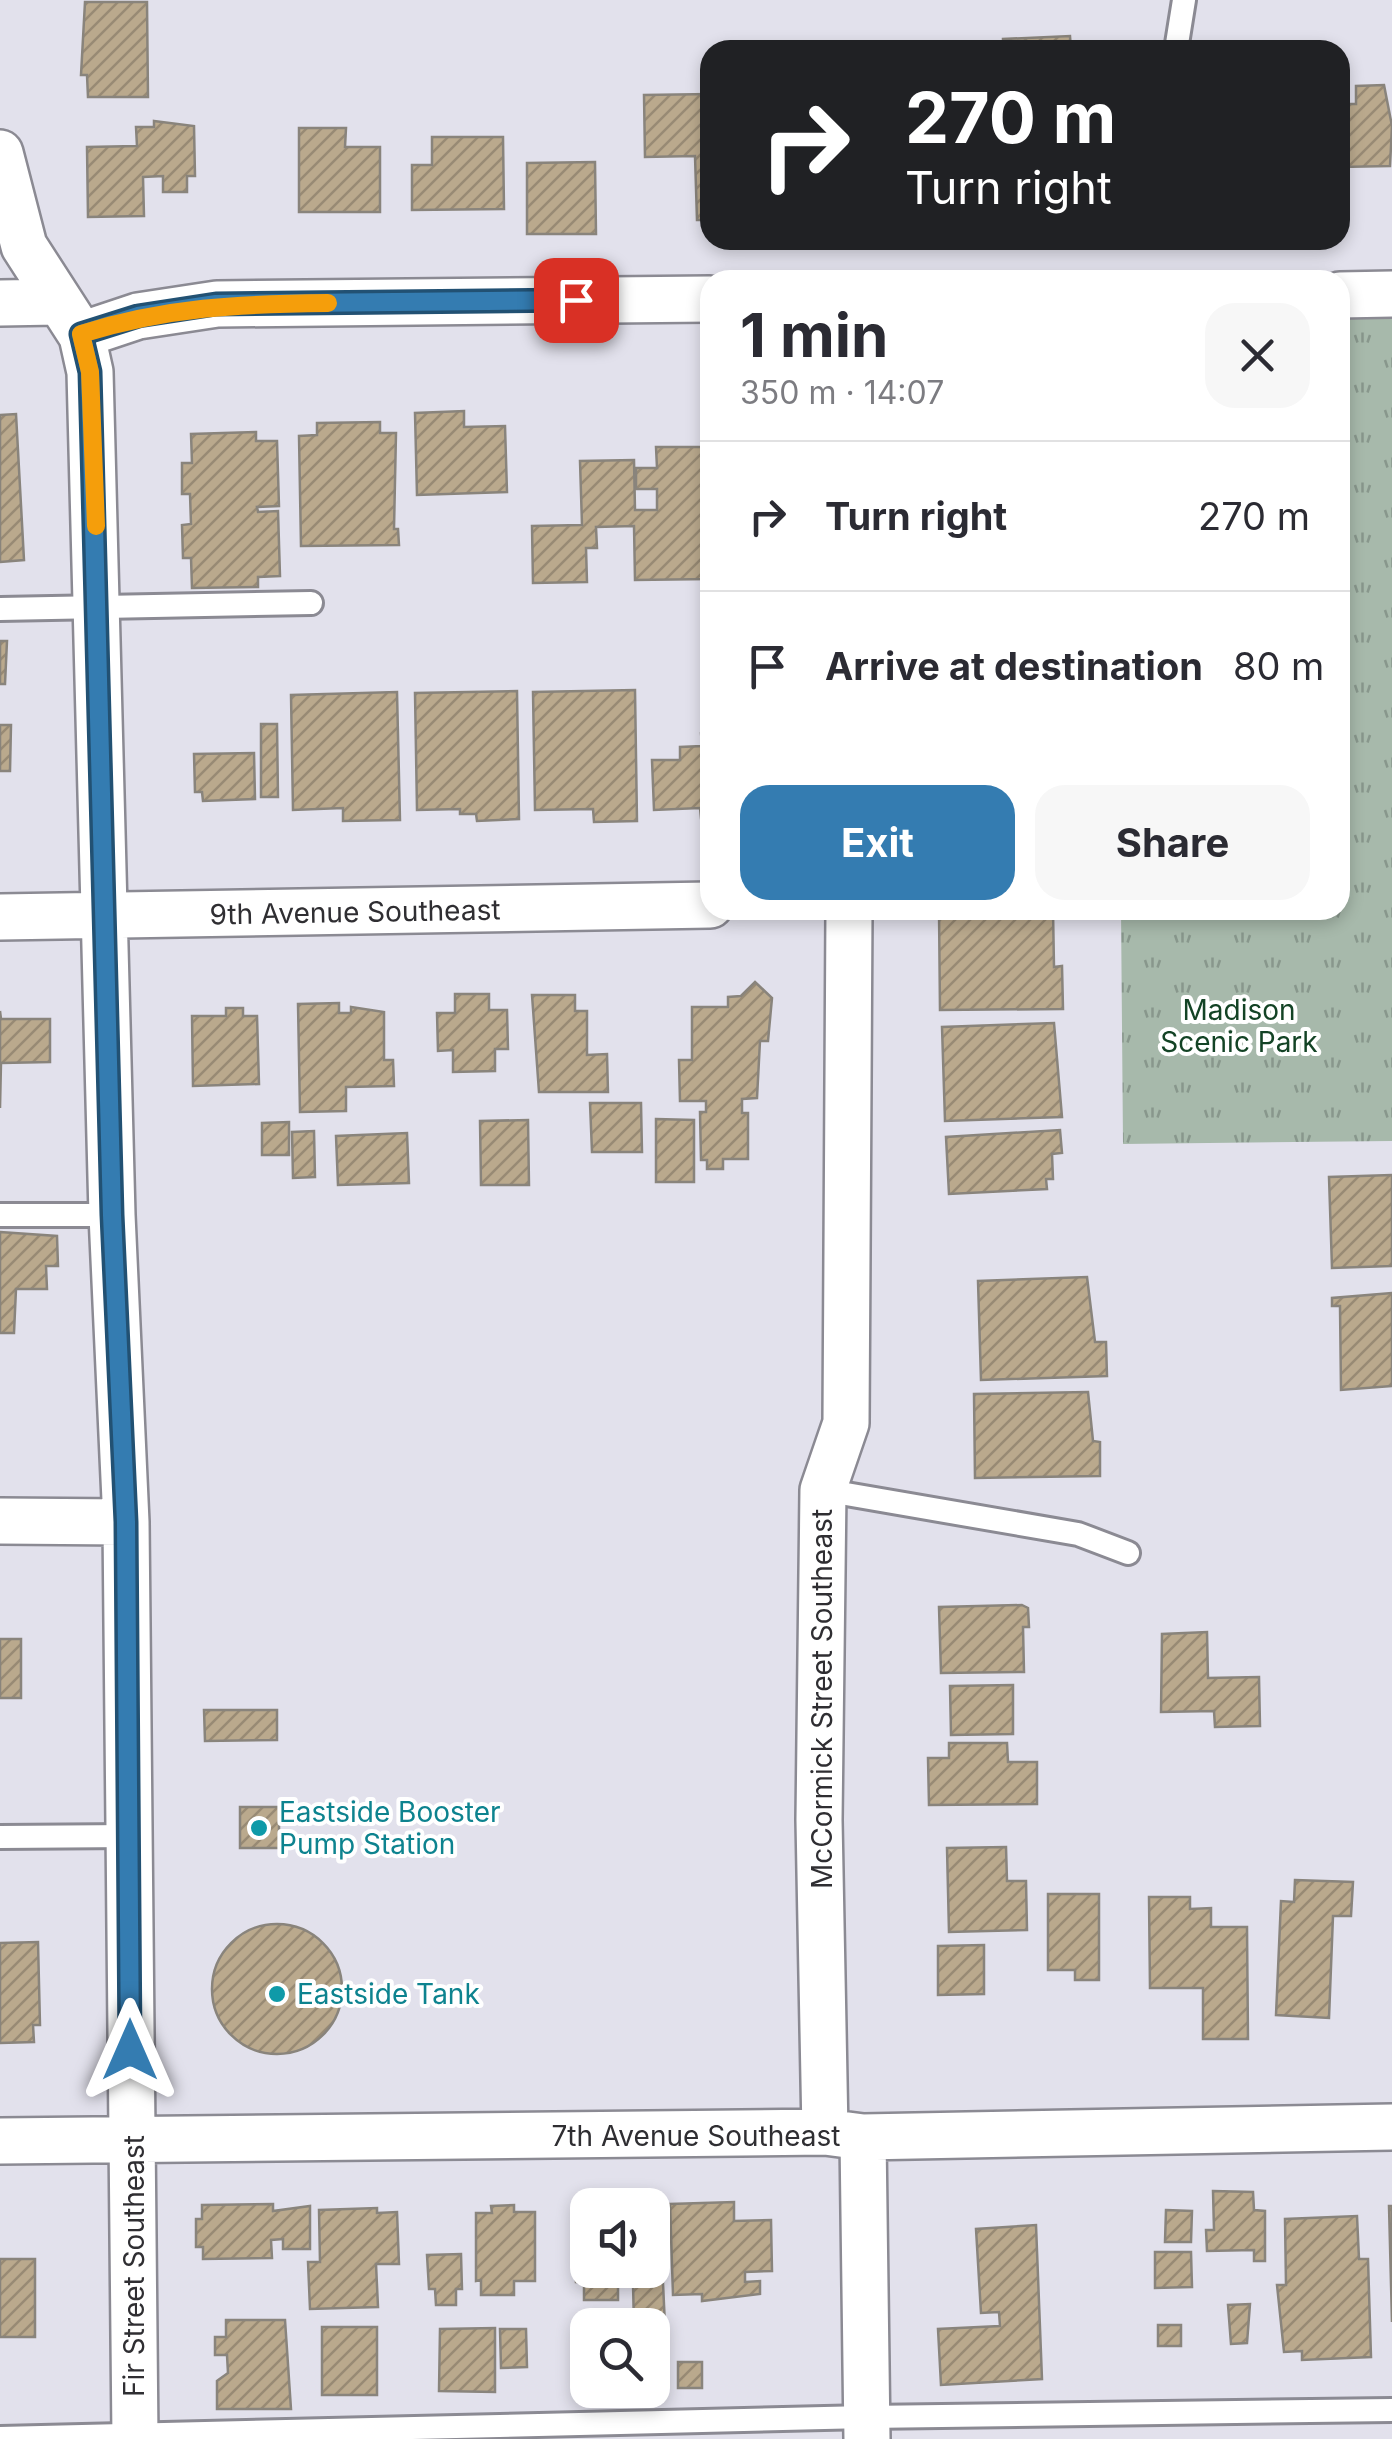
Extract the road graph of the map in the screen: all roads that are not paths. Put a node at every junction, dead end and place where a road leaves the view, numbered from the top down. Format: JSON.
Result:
{"nodes":[{"id":1,"x":1184,"y":0,"type":"edge"},
{"id":2,"x":1178,"y":40,"type":"edge"},
{"id":3,"x":0,"y":154,"type":"edge"},
{"id":4,"x":1392,"y":294,"type":"edge"},
{"id":5,"x":1350,"y":295,"type":"edge"},
{"id":6,"x":700,"y":299,"type":"edge"},
{"id":7,"x":0,"y":303,"type":"edge"},
{"id":8,"x":69,"y":318,"type":"junction"},
{"id":9,"x":311,"y":603,"type":"dead end"},
{"id":10,"x":100,"y":608,"type":"junction"},
{"id":11,"x":0,"y":609,"type":"edge"},
{"id":12,"x":700,"y":905,"type":"edge"},
{"id":13,"x":106,"y":916,"type":"junction"},
{"id":14,"x":0,"y":917,"type":"edge"},
{"id":15,"x":849,"y":920,"type":"edge"},
{"id":16,"x":0,"y":1215,"type":"edge"},
{"id":17,"x":112,"y":1215,"type":"junction"},
{"id":18,"x":823,"y":1490,"type":"junction"},
{"id":19,"x":0,"y":1521,"type":"edge"},
{"id":20,"x":126,"y":1522,"type":"junction"},
{"id":21,"x":1128,"y":1552,"type":"dead end"},
{"id":22,"x":131,"y":1836,"type":"junction"},
{"id":23,"x":0,"y":1837,"type":"edge"},
{"id":24,"x":1392,"y":2127,"type":"edge"},
{"id":25,"x":844,"y":2135,"type":"junction"},
{"id":26,"x":134,"y":2139,"type":"junction"},
{"id":27,"x":0,"y":2141,"type":"edge"},
{"id":28,"x":1392,"y":2410,"type":"edge"},
{"id":29,"x":866,"y":2428,"type":"edge"},
{"id":30,"x":0,"y":2438,"type":"edge"},
{"id":31,"x":135,"y":2438,"type":"edge"}],
"edges":[{"from":1,"to":2,"type":"lane"},
{"from":3,"to":8,"type":"street","name":"Fir Street Southeast"},
{"from":4,"to":5,"type":"street"},
{"from":6,"to":8,"type":"street"},
{"from":7,"to":8,"type":"street"},
{"from":8,"to":10,"type":"street","name":"Fir Street Southeast"},
{"from":9,"to":10,"type":"lane"},
{"from":10,"to":11,"type":"lane"},
{"from":10,"to":13,"type":"street","name":"Fir Street Southeast"},
{"from":12,"to":13,"type":"street","name":"9th Avenue Southeast"},
{"from":13,"to":14,"type":"street","name":"9th Avenue Southeast"},
{"from":13,"to":17,"type":"street","name":"Fir Street Southeast"},
{"from":15,"to":18,"type":"street","name":"McCormick Street Southeast"},
{"from":16,"to":17,"type":"lane"},
{"from":17,"to":20,"type":"street","name":"Fir Street Southeast"},
{"from":18,"to":21,"type":"lane"},
{"from":18,"to":25,"type":"street","name":"McCormick Street Southeast"},
{"from":19,"to":20,"type":"street"},
{"from":20,"to":22,"type":"street","name":"Fir Street Southeast"},
{"from":22,"to":23,"type":"lane"},
{"from":22,"to":26,"type":"street","name":"Fir Street Southeast"},
{"from":24,"to":25,"type":"street","name":"7th Avenue Southeast"},
{"from":25,"to":26,"type":"street","name":"7th Avenue Southeast"},
{"from":25,"to":29,"type":"street","name":"McCormick Street Southeast"},
{"from":26,"to":27,"type":"street","name":"7th Avenue Southeast"},
{"from":26,"to":31,"type":"street","name":"Fir Street Southeast"},
{"from":28,"to":29,"type":"lane"},
{"from":29,"to":31,"type":"lane"},
{"from":30,"to":31,"type":"lane"}]}
